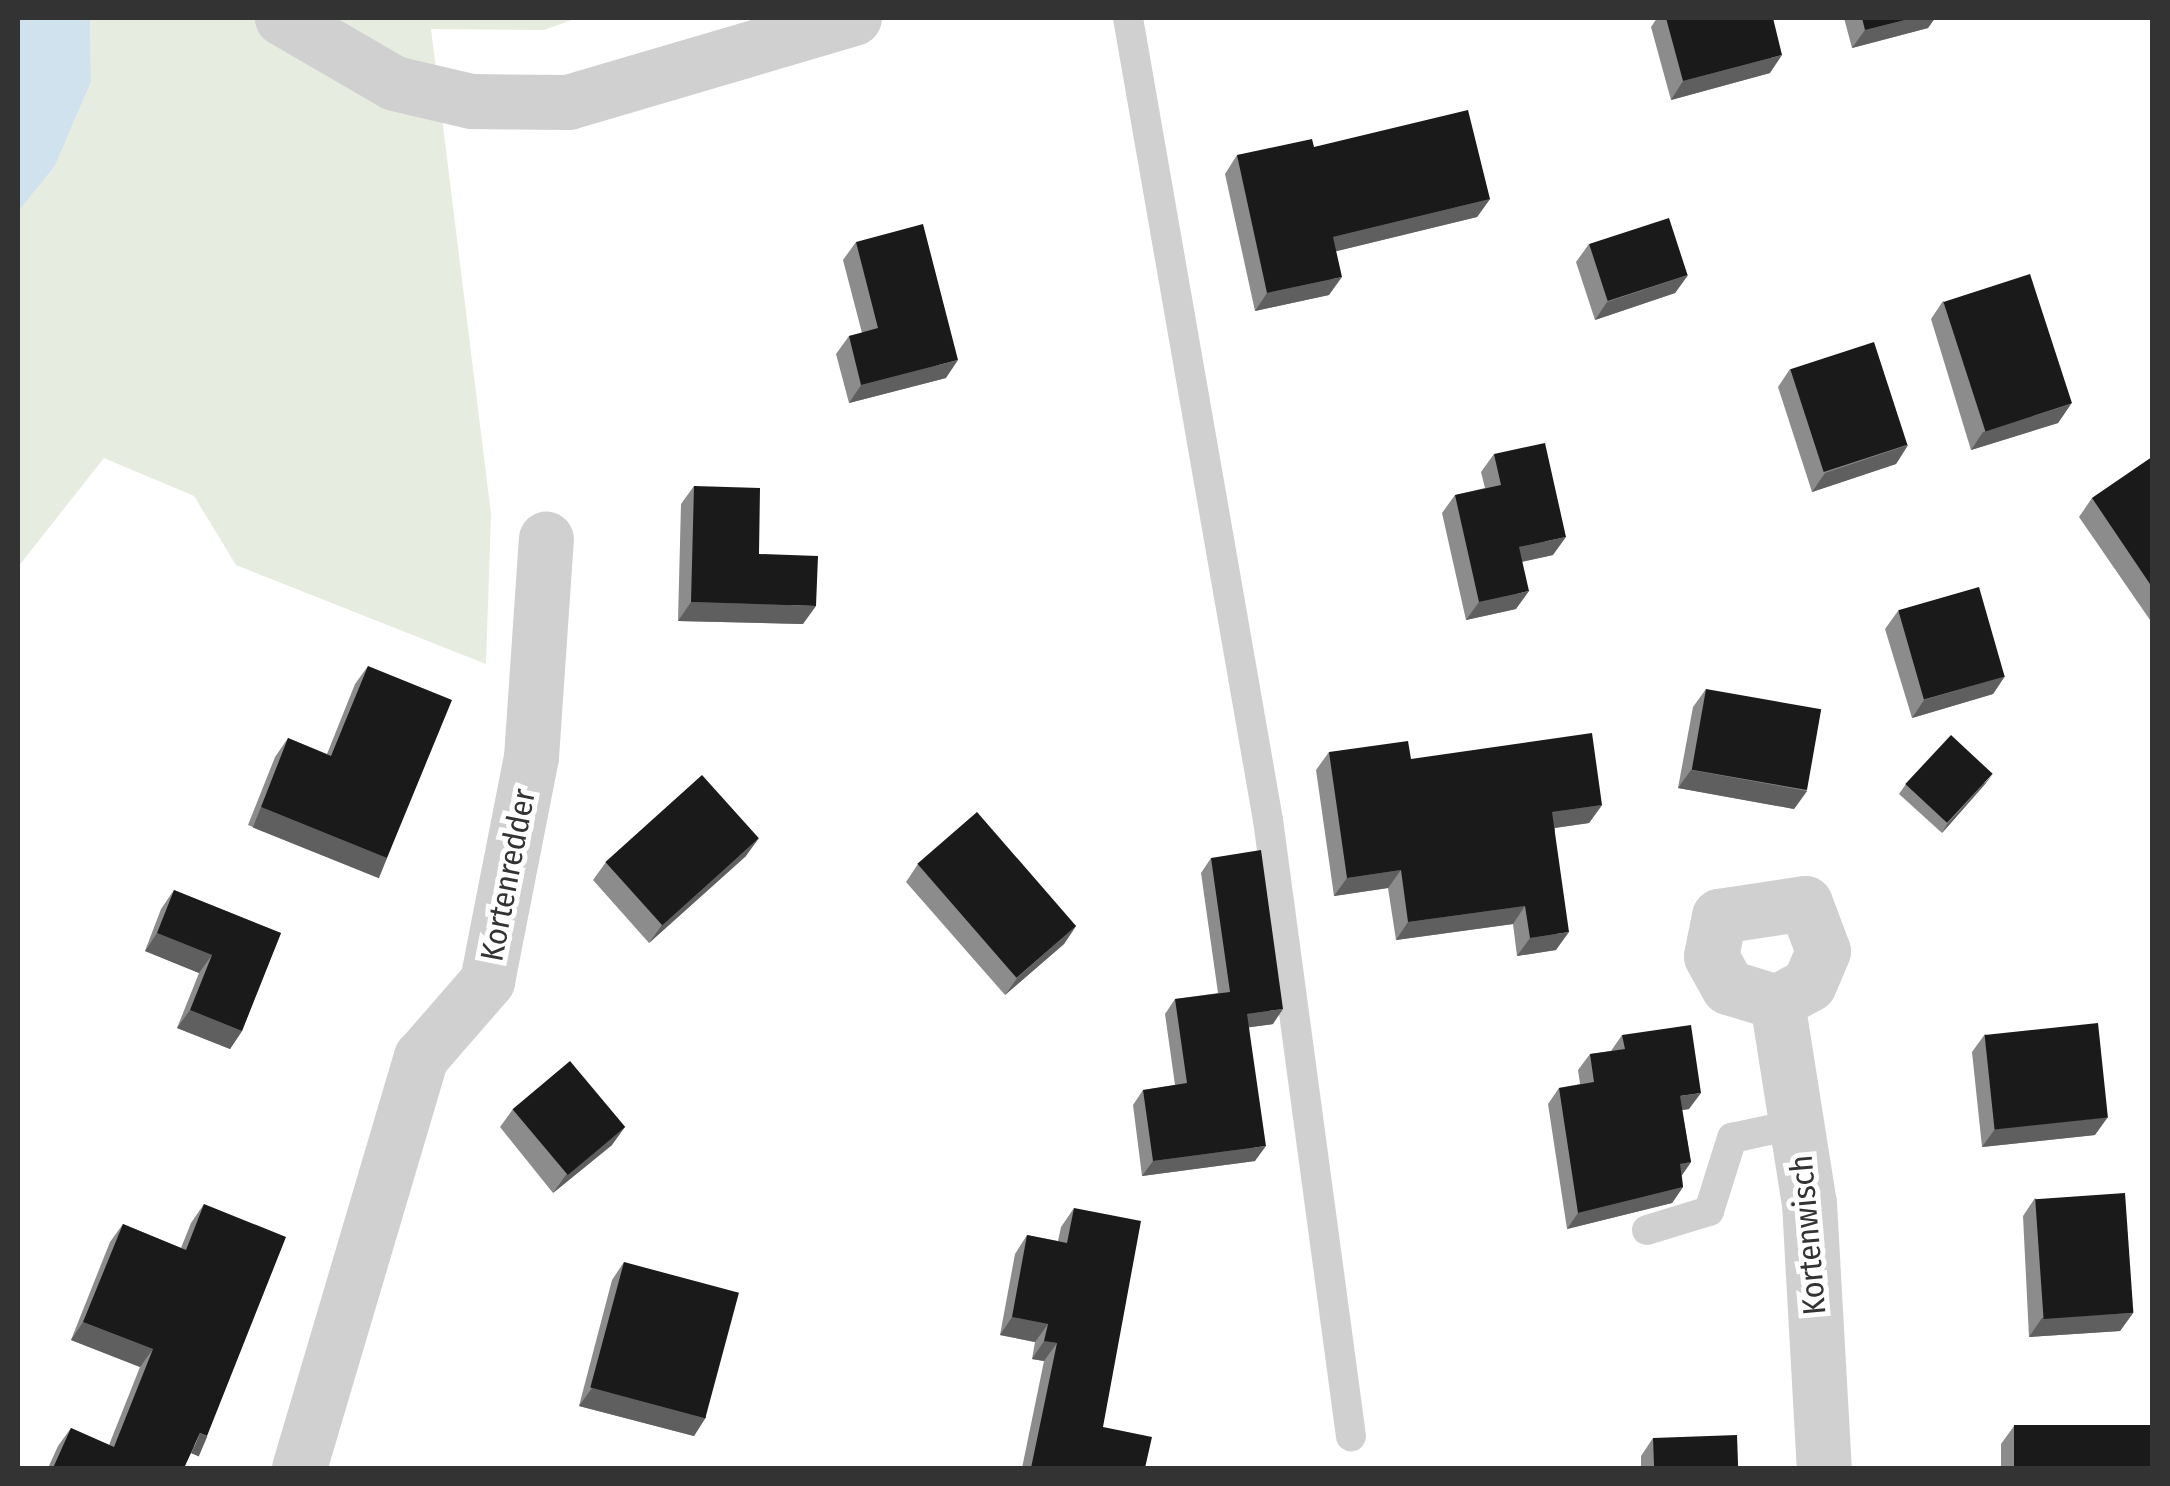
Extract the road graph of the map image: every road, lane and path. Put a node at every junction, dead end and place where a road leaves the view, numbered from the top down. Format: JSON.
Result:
{"nodes":[{"id":1,"x":282,"y":18,"type":"edge"},
{"id":2,"x":854,"y":18,"type":"edge"},
{"id":3,"x":1128,"y":18,"type":"edge"},
{"id":4,"x":546,"y":539,"type":"dead end"},
{"id":5,"x":1778,"y":1002,"type":"dead end"},
{"id":6,"x":1796,"y":1124,"type":"junction"},
{"id":7,"x":1647,"y":1230,"type":"dead end"},
{"id":8,"x":1351,"y":1436,"type":"dead end"},
{"id":9,"x":299,"y":1468,"type":"edge"},
{"id":10,"x":1824,"y":1468,"type":"edge"}],
"edges":[{"from":1,"to":2,"type":"street"},
{"from":3,"to":8,"type":"lane"},
{"from":4,"to":9,"type":"street","name":"Kortenredder"},
{"from":5,"to":6,"type":"street","name":"Kortenwisch"},
{"from":6,"to":7,"type":"lane"},
{"from":6,"to":10,"type":"street","name":"Kortenwisch"}]}
